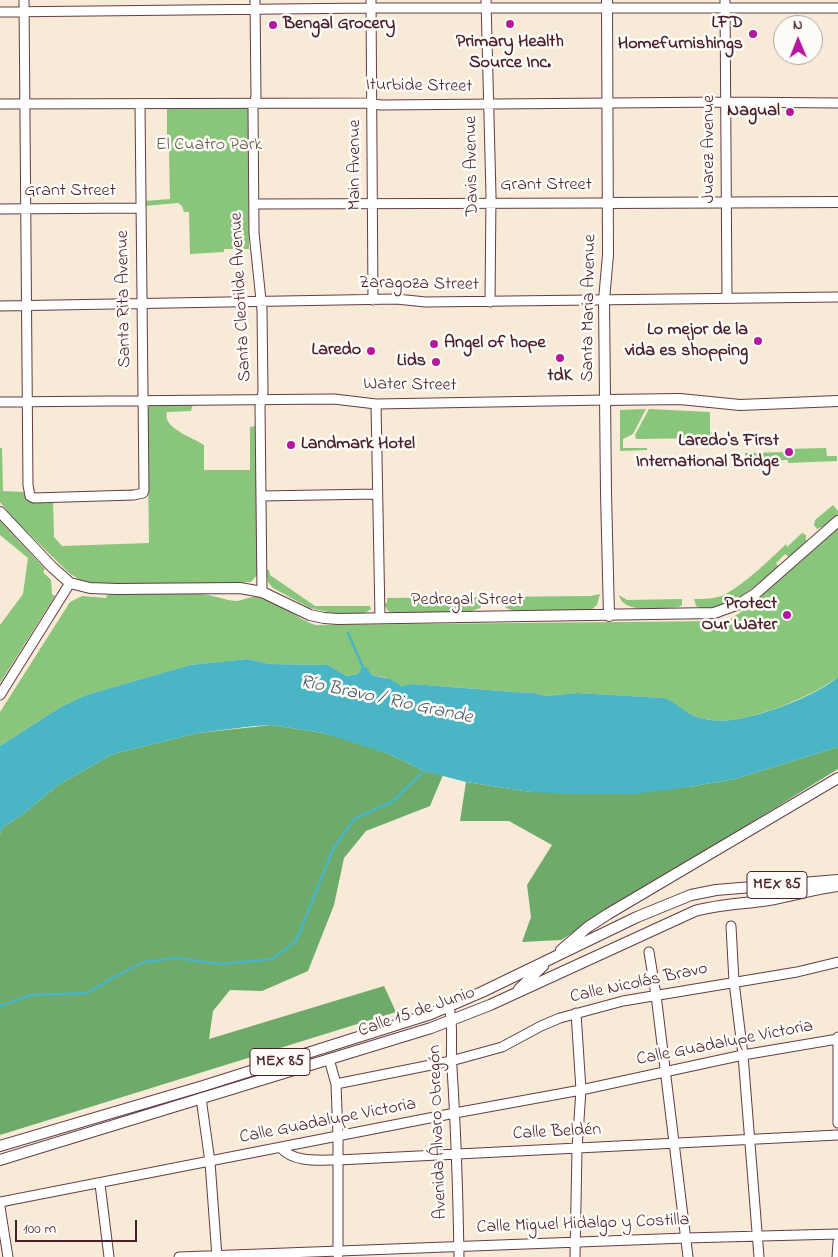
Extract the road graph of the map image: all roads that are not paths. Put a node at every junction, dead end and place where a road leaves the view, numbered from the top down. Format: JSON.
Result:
{"nodes":[{"id":1,"x":24,"y":0,"type":"edge"},
{"id":2,"x":139,"y":0,"type":"edge"},
{"id":3,"x":371,"y":4,"type":"edge"},
{"id":4,"x":486,"y":4,"type":"edge"},
{"id":5,"x":607,"y":4,"type":"edge"},
{"id":6,"x":725,"y":4,"type":"edge"},
{"id":7,"x":255,"y":5,"type":"edge"},
{"id":8,"x":838,"y":8,"type":"edge"},
{"id":9,"x":139,"y":10,"type":"junction"},
{"id":10,"x":24,"y":11,"type":"junction"},
{"id":11,"x":0,"y":12,"type":"edge"},
{"id":12,"x":726,"y":102,"type":"junction"},
{"id":13,"x":255,"y":103,"type":"junction"},
{"id":14,"x":373,"y":103,"type":"junction"},
{"id":15,"x":838,"y":103,"type":"edge"},
{"id":16,"x":0,"y":104,"type":"edge"},
{"id":17,"x":24,"y":104,"type":"junction"},
{"id":18,"x":140,"y":104,"type":"junction"},
{"id":19,"x":606,"y":104,"type":"junction"},
{"id":20,"x":488,"y":105,"type":"junction"},
{"id":21,"x":726,"y":202,"type":"junction"},
{"id":22,"x":838,"y":202,"type":"edge"},
{"id":23,"x":372,"y":203,"type":"junction"},
{"id":24,"x":490,"y":203,"type":"junction"},
{"id":25,"x":607,"y":203,"type":"junction"},
{"id":26,"x":254,"y":204,"type":"junction"},
{"id":27,"x":140,"y":208,"type":"junction"},
{"id":28,"x":0,"y":209,"type":"edge"},
{"id":29,"x":25,"y":209,"type":"junction"},
{"id":30,"x":838,"y":297,"type":"edge"},
{"id":31,"x":727,"y":298,"type":"junction"},
{"id":32,"x":373,"y":300,"type":"junction"},
{"id":33,"x":604,"y":300,"type":"junction"},
{"id":34,"x":261,"y":302,"type":"junction"},
{"id":35,"x":490,"y":302,"type":"junction"},
{"id":36,"x":142,"y":304,"type":"junction"},
{"id":37,"x":26,"y":305,"type":"junction"},
{"id":38,"x":0,"y":306,"type":"edge"},
{"id":39,"x":262,"y":399,"type":"junction"},
{"id":40,"x":143,"y":400,"type":"junction"},
{"id":41,"x":606,"y":400,"type":"junction"},
{"id":42,"x":838,"y":401,"type":"edge"},
{"id":43,"x":0,"y":402,"type":"edge"},
{"id":44,"x":26,"y":402,"type":"junction"},
{"id":45,"x":819,"y":403,"type":"junction"},
{"id":46,"x":376,"y":404,"type":"junction"},
{"id":47,"x":838,"y":408,"type":"edge"},
{"id":48,"x":377,"y":494,"type":"junction"},
{"id":49,"x":261,"y":496,"type":"junction"},
{"id":50,"x":0,"y":512,"type":"edge"},
{"id":51,"x":838,"y":521,"type":"edge"},
{"id":52,"x":70,"y":583,"type":"junction"},
{"id":53,"x":262,"y":592,"type":"junction"},
{"id":54,"x":610,"y":616,"type":"junction"},
{"id":55,"x":380,"y":618,"type":"junction"},
{"id":56,"x":0,"y":695,"type":"edge"},
{"id":57,"x":838,"y":778,"type":"edge"},
{"id":58,"x":837,"y":882,"type":"edge"},
{"id":59,"x":629,"y":902,"type":"junction"},
{"id":60,"x":637,"y":917,"type":"junction"},
{"id":61,"x":731,"y":926,"type":"dead end"},
{"id":62,"x":649,"y":952,"type":"dead end"},
{"id":63,"x":552,"y":958,"type":"junction"},
{"id":64,"x":838,"y":962,"type":"edge"},
{"id":65,"x":734,"y":982,"type":"junction"},
{"id":66,"x":515,"y":993,"type":"junction"},
{"id":67,"x":656,"y":995,"type":"junction"},
{"id":68,"x":448,"y":1007,"type":"junction"},
{"id":69,"x":576,"y":1013,"type":"junction"},
{"id":70,"x":452,"y":1021,"type":"junction"},
{"id":71,"x":838,"y":1038,"type":"edge"},
{"id":72,"x":743,"y":1055,"type":"junction"},
{"id":73,"x":329,"y":1059,"type":"junction"},
{"id":74,"x":451,"y":1061,"type":"junction"},
{"id":75,"x":665,"y":1073,"type":"junction"},
{"id":76,"x":336,"y":1084,"type":"junction"},
{"id":77,"x":581,"y":1090,"type":"junction"},
{"id":78,"x":201,"y":1098,"type":"junction"},
{"id":79,"x":125,"y":1109,"type":"junction"},
{"id":80,"x":455,"y":1113,"type":"junction"},
{"id":81,"x":129,"y":1120,"type":"junction"},
{"id":82,"x":838,"y":1123,"type":"edge"},
{"id":83,"x":838,"y":1135,"type":"edge"},
{"id":84,"x":338,"y":1136,"type":"junction"},
{"id":85,"x":750,"y":1139,"type":"junction"},
{"id":86,"x":674,"y":1143,"type":"junction"},
{"id":87,"x":0,"y":1146,"type":"edge"},
{"id":88,"x":281,"y":1148,"type":"junction"},
{"id":89,"x":577,"y":1149,"type":"junction"},
{"id":90,"x":456,"y":1154,"type":"junction"},
{"id":91,"x":0,"y":1160,"type":"edge"},
{"id":92,"x":338,"y":1160,"type":"junction"},
{"id":93,"x":210,"y":1162,"type":"junction"},
{"id":94,"x":100,"y":1184,"type":"junction"},
{"id":95,"x":0,"y":1202,"type":"edge"},
{"id":96,"x":0,"y":1207,"type":"edge"},
{"id":97,"x":838,"y":1234,"type":"edge"},
{"id":98,"x":758,"y":1236,"type":"junction"},
{"id":99,"x":686,"y":1238,"type":"junction"},
{"id":100,"x":575,"y":1242,"type":"junction"},
{"id":101,"x":838,"y":1242,"type":"edge"},
{"id":102,"x":459,"y":1246,"type":"junction"},
{"id":103,"x":338,"y":1254,"type":"edge"},
{"id":104,"x":217,"y":1256,"type":"edge"},
{"id":105,"x":8,"y":1257,"type":"edge"},
{"id":106,"x":109,"y":1257,"type":"edge"},
{"id":107,"x":179,"y":1257,"type":"edge"},
{"id":108,"x":459,"y":1257,"type":"edge"},
{"id":109,"x":575,"y":1257,"type":"edge"},
{"id":110,"x":688,"y":1257,"type":"edge"},
{"id":111,"x":760,"y":1257,"type":"edge"},
{"id":112,"x":837,"y":1257,"type":"edge"}],
"edges":[{"from":1,"to":10,"type":"street"},
{"from":2,"to":9,"type":"street"},
{"from":3,"to":4,"type":"street"},
{"from":3,"to":7,"type":"street"},
{"from":3,"to":14,"type":"street","name":"Main Avenue"},
{"from":4,"to":5,"type":"street"},
{"from":4,"to":20,"type":"street","name":"Davis Avenue"},
{"from":5,"to":6,"type":"street"},
{"from":5,"to":19,"type":"main road","name":"Santa Maria Avenue"},
{"from":6,"to":8,"type":"street"},
{"from":6,"to":12,"type":"street","name":"Juarez Avenue"},
{"from":7,"to":9,"type":"street"},
{"from":7,"to":13,"type":"street","name":"Santa Cleotilde Avenue"},
{"from":9,"to":10,"type":"street"},
{"from":10,"to":11,"type":"street"},
{"from":10,"to":17,"type":"street"},
{"from":12,"to":15,"type":"street","name":"Iturbide Street"},
{"from":12,"to":19,"type":"street","name":"Iturbide Street"},
{"from":12,"to":21,"type":"street","name":"Juarez Avenue"},
{"from":13,"to":14,"type":"street","name":"Iturbide Street"},
{"from":13,"to":18,"type":"street","name":"Iturbide Street"},
{"from":13,"to":26,"type":"street","name":"Santa Cleotilde Avenue"},
{"from":14,"to":20,"type":"street","name":"Iturbide Street"},
{"from":14,"to":23,"type":"street","name":"Main Avenue"},
{"from":16,"to":17,"type":"street","name":"Iturbide Street"},
{"from":17,"to":18,"type":"street","name":"Iturbide Street"},
{"from":17,"to":29,"type":"street"},
{"from":18,"to":27,"type":"street","name":"Santa Rita Avenue"},
{"from":19,"to":20,"type":"street","name":"Iturbide Street"},
{"from":19,"to":25,"type":"main road","name":"Santa Maria Avenue"},
{"from":20,"to":24,"type":"street","name":"Davis Avenue"},
{"from":21,"to":22,"type":"main road","name":"Grant Street"},
{"from":21,"to":25,"type":"main road","name":"Grant Street"},
{"from":21,"to":31,"type":"street","name":"Juarez Avenue"},
{"from":23,"to":24,"type":"street","name":"Grant Street"},
{"from":23,"to":26,"type":"street","name":"Grant Street"},
{"from":23,"to":32,"type":"street","name":"Main Avenue"},
{"from":24,"to":25,"type":"street","name":"Grant Street"},
{"from":24,"to":35,"type":"street","name":"Davis Avenue"},
{"from":25,"to":33,"type":"main road","name":"Santa Maria Avenue"},
{"from":26,"to":34,"type":"street","name":"Santa Cleotilde Avenue"},
{"from":27,"to":29,"type":"street","name":"Grant Street"},
{"from":27,"to":36,"type":"street","name":"Santa Rita Avenue"},
{"from":28,"to":29,"type":"street","name":"Grant Street"},
{"from":29,"to":37,"type":"street"},
{"from":30,"to":31,"type":"street","name":"Zaragoza Street"},
{"from":31,"to":33,"type":"street","name":"Zaragoza Street"},
{"from":32,"to":34,"type":"street","name":"Zaragoza Street"},
{"from":32,"to":35,"type":"street","name":"Zaragoza Street"},
{"from":33,"to":35,"type":"street","name":"Zaragoza Street"},
{"from":33,"to":41,"type":"main road","name":"Santa Maria Avenue"},
{"from":34,"to":36,"type":"street","name":"Zaragoza Street"},
{"from":34,"to":39,"type":"street","name":"Santa Cleotilde Avenue"},
{"from":36,"to":37,"type":"street","name":"Zaragoza Street"},
{"from":36,"to":40,"type":"street","name":"Santa Rita Avenue"},
{"from":37,"to":38,"type":"street","name":"Zaragoza Street"},
{"from":37,"to":44,"type":"street"},
{"from":39,"to":40,"type":"street","name":"Water Street"},
{"from":39,"to":46,"type":"street","name":"Water Street"},
{"from":39,"to":49,"type":"street","name":"Santa Cleotilde Avenue"},
{"from":40,"to":44,"type":"street","name":"Water Street"},
{"from":40,"to":44,"type":"street","name":"Santa Rita Avenue"},
{"from":41,"to":45,"type":"main road","name":"Water Street"},
{"from":41,"to":46,"type":"street","name":"Water Street"},
{"from":41,"to":54,"type":"main road","name":"Santa Maria Avenue"},
{"from":42,"to":45,"type":"main road"},
{"from":43,"to":44,"type":"street","name":"Water Street"},
{"from":45,"to":47,"type":"main road"},
{"from":46,"to":48,"type":"street"},
{"from":48,"to":49,"type":"street"},
{"from":48,"to":55,"type":"street"},
{"from":49,"to":53,"type":"street","name":"Santa Cleotilde Avenue"},
{"from":50,"to":52,"type":"main road"},
{"from":51,"to":54,"type":"main road","name":"Pedregal Street"},
{"from":52,"to":53,"type":"main road","name":"Pedregal Street"},
{"from":52,"to":56,"type":"street"},
{"from":53,"to":55,"type":"main road","name":"Pedregal Street"},
{"from":54,"to":55,"type":"main road","name":"Pedregal Street"},
{"from":57,"to":59,"type":"main road"},
{"from":58,"to":60,"type":"main road","name":"Calle 15 de Junio","number":"MEX 85"},
{"from":58,"to":66,"type":"main road","name":"Calle 15 de Junio","number":"MEX 85"},
{"from":59,"to":60,"type":"main road"},
{"from":59,"to":63,"type":"main road"},
{"from":60,"to":63,"type":"main road","name":"Calle 15 de Junio","number":"MEX 85"},
{"from":61,"to":65,"type":"street"},
{"from":62,"to":67,"type":"street"},
{"from":63,"to":66,"type":"main road"},
{"from":63,"to":68,"type":"main road","name":"Calle 15 de Junio","number":"MEX 85"},
{"from":64,"to":65,"type":"street","name":"Calle Nicolás Bravo"},
{"from":65,"to":67,"type":"street","name":"Calle Nicolás Bravo"},
{"from":65,"to":72,"type":"street"},
{"from":66,"to":70,"type":"main road","name":"Calle 15 de Junio","number":"MEX 85"},
{"from":67,"to":69,"type":"street","name":"Calle Nicolás Bravo"},
{"from":67,"to":75,"type":"street"},
{"from":68,"to":70,"type":"street","name":"Avenida Álvaro Obregón"},
{"from":68,"to":79,"type":"main road","name":"Calle 15 de Junio","number":"MEX 85"},
{"from":69,"to":74,"type":"street","name":"Calle Nicolás Bravo"},
{"from":69,"to":77,"type":"street"},
{"from":70,"to":73,"type":"main road","name":"Calle 15 de Junio","number":"MEX 85"},
{"from":70,"to":74,"type":"street","name":"Avenida Álvaro Obregón"},
{"from":71,"to":72,"type":"street","name":"Calle Guadalupe Victoria"},
{"from":71,"to":82,"type":"street"},
{"from":72,"to":75,"type":"street","name":"Calle Guadalupe Victoria"},
{"from":72,"to":85,"type":"street"},
{"from":73,"to":76,"type":"street"},
{"from":73,"to":78,"type":"main road","name":"Calle 15 de Junio","number":"MEX 85"},
{"from":74,"to":76,"type":"street","name":"Calle Nicolás Bravo"},
{"from":74,"to":80,"type":"street","name":"Avenida Álvaro Obregón"},
{"from":75,"to":77,"type":"street","name":"Calle Guadalupe Victoria"},
{"from":75,"to":86,"type":"street"},
{"from":76,"to":84,"type":"street"},
{"from":77,"to":80,"type":"street","name":"Calle Guadalupe Victoria"},
{"from":77,"to":89,"type":"street"},
{"from":78,"to":81,"type":"main road","name":"Calle 15 de Junio","number":"MEX 85"},
{"from":78,"to":93,"type":"street"},
{"from":79,"to":81,"type":"main road"},
{"from":79,"to":87,"type":"main road","name":"Calle 15 de Junio","number":"MEX 85"},
{"from":80,"to":84,"type":"street","name":"Calle Guadalupe Victoria"},
{"from":80,"to":90,"type":"street","name":"Avenida Álvaro Obregón"},
{"from":81,"to":91,"type":"main road","name":"Calle 15 de Junio","number":"MEX 85"},
{"from":83,"to":85,"type":"street","name":"Calle Beldén"},
{"from":84,"to":88,"type":"street","name":"Calle Guadalupe Victoria"},
{"from":84,"to":92,"type":"street"},
{"from":85,"to":86,"type":"street","name":"Calle Beldén"},
{"from":85,"to":98,"type":"street"},
{"from":86,"to":89,"type":"street","name":"Calle Beldén"},
{"from":86,"to":99,"type":"street"},
{"from":88,"to":92,"type":"street","name":"Calle Beldén"},
{"from":88,"to":93,"type":"street","name":"Calle Guadalupe Victoria"},
{"from":89,"to":90,"type":"street","name":"Calle Beldén"},
{"from":89,"to":100,"type":"street"},
{"from":90,"to":92,"type":"street","name":"Calle Beldén"},
{"from":90,"to":102,"type":"street","name":"Avenida Álvaro Obregón"},
{"from":92,"to":103,"type":"street"},
{"from":93,"to":94,"type":"street","name":"Calle Guadalupe Victoria"},
{"from":93,"to":104,"type":"street"},
{"from":94,"to":95,"type":"street","name":"Calle Guadalupe Victoria"},
{"from":94,"to":106,"type":"street"},
{"from":96,"to":105,"type":"street"},
{"from":97,"to":98,"type":"street","name":"Calle Miguel Hidalgo y Costilla"},
{"from":98,"to":99,"type":"street","name":"Calle Miguel Hidalgo y Costilla"},
{"from":98,"to":111,"type":"street"},
{"from":99,"to":100,"type":"street","name":"Calle Miguel Hidalgo y Costilla"},
{"from":99,"to":110,"type":"street"},
{"from":100,"to":102,"type":"street","name":"Calle Miguel Hidalgo y Costilla"},
{"from":100,"to":109,"type":"street"},
{"from":101,"to":112,"type":"street"},
{"from":102,"to":103,"type":"street","name":"Calle Miguel Hidalgo y Costilla"},
{"from":102,"to":108,"type":"street","name":"Avenida Álvaro Obregón"},
{"from":103,"to":104,"type":"street","name":"Calle Miguel Hidalgo y Costilla"},
{"from":104,"to":107,"type":"street","name":"Calle Miguel Hidalgo y Costilla"}]}
